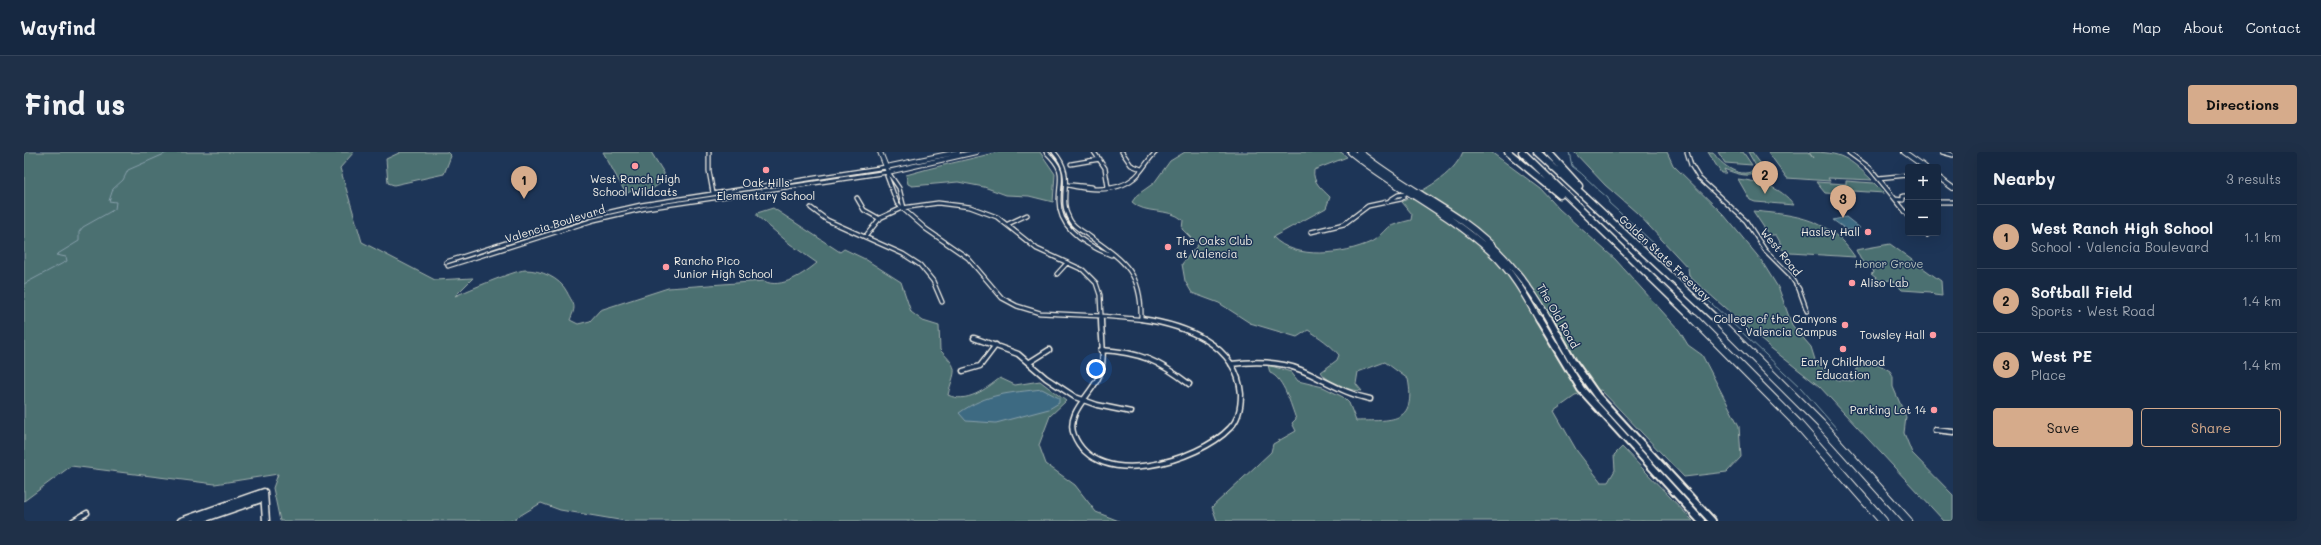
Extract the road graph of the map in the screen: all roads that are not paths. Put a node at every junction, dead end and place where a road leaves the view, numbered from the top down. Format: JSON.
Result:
{"nodes":[{"id":1,"x":709,"y":152,"type":"edge"},
{"id":2,"x":880,"y":152,"type":"edge"},
{"id":3,"x":958,"y":152,"type":"edge"},
{"id":4,"x":976,"y":152,"type":"edge"},
{"id":5,"x":1046,"y":152,"type":"edge"},
{"id":6,"x":1054,"y":152,"type":"edge"},
{"id":7,"x":1094,"y":152,"type":"edge"},
{"id":8,"x":1122,"y":152,"type":"edge"},
{"id":9,"x":1156,"y":152,"type":"edge"},
{"id":10,"x":1351,"y":152,"type":"edge"},
{"id":11,"x":1359,"y":152,"type":"edge"},
{"id":12,"x":1508,"y":152,"type":"edge"},
{"id":13,"x":1522,"y":152,"type":"edge"},
{"id":14,"x":1537,"y":152,"type":"edge"},
{"id":15,"x":1548,"y":152,"type":"edge"},
{"id":16,"x":1687,"y":152,"type":"edge"},
{"id":17,"x":1849,"y":152,"type":"edge"},
{"id":18,"x":1904,"y":152,"type":"edge"},
{"id":19,"x":1942,"y":152,"type":"edge"},
{"id":20,"x":1953,"y":155,"type":"edge"},
{"id":21,"x":1100,"y":159,"type":"junction"},
{"id":22,"x":1071,"y":164,"type":"dead end"},
{"id":23,"x":1921,"y":164,"type":"edge"},
{"id":24,"x":908,"y":166,"type":"junction"},
{"id":25,"x":1141,"y":169,"type":"junction"},
{"id":26,"x":887,"y":170,"type":"junction"},
{"id":27,"x":1383,"y":173,"type":"junction"},
{"id":28,"x":1905,"y":175,"type":"edge"},
{"id":29,"x":1878,"y":178,"type":"junction"},
{"id":30,"x":1941,"y":179,"type":"edge"},
{"id":31,"x":1062,"y":185,"type":"junction"},
{"id":32,"x":1068,"y":185,"type":"junction"},
{"id":33,"x":1108,"y":187,"type":"junction"},
{"id":34,"x":1953,"y":188,"type":"edge"},
{"id":35,"x":1410,"y":193,"type":"junction"},
{"id":36,"x":714,"y":194,"type":"junction"},
{"id":37,"x":1905,"y":196,"type":"edge"},
{"id":38,"x":1585,"y":197,"type":"junction"},
{"id":39,"x":857,"y":198,"type":"dead end"},
{"id":40,"x":1895,"y":199,"type":"junction"},
{"id":41,"x":1941,"y":202,"type":"edge"},
{"id":42,"x":1953,"y":202,"type":"edge"},
{"id":43,"x":811,"y":208,"type":"dead end"},
{"id":44,"x":904,"y":208,"type":"junction"},
{"id":45,"x":1905,"y":211,"type":"edge"},
{"id":46,"x":1027,"y":215,"type":"dead end"},
{"id":47,"x":880,"y":219,"type":"junction"},
{"id":48,"x":1008,"y":224,"type":"junction"},
{"id":49,"x":1600,"y":229,"type":"junction"},
{"id":50,"x":1311,"y":232,"type":"dead end"},
{"id":51,"x":865,"y":237,"type":"junction"},
{"id":52,"x":1112,"y":255,"type":"junction"},
{"id":53,"x":446,"y":262,"type":"dead end"},
{"id":54,"x":1067,"y":263,"type":"junction"},
{"id":55,"x":448,"y":266,"type":"dead end"},
{"id":56,"x":1057,"y":274,"type":"dead end"},
{"id":57,"x":942,"y":302,"type":"dead end"},
{"id":58,"x":1808,"y":311,"type":"dead end"},
{"id":59,"x":1100,"y":316,"type":"junction"},
{"id":60,"x":1140,"y":318,"type":"junction"},
{"id":61,"x":974,"y":338,"type":"dead end"},
{"id":62,"x":996,"y":345,"type":"junction"},
{"id":63,"x":1049,"y":350,"type":"dead end"},
{"id":64,"x":1101,"y":350,"type":"junction"},
{"id":65,"x":1030,"y":362,"type":"junction"},
{"id":66,"x":1231,"y":364,"type":"junction"},
{"id":67,"x":963,"y":371,"type":"dead end"},
{"id":68,"x":1189,"y":384,"type":"dead end"},
{"id":69,"x":1370,"y":399,"type":"dead end"},
{"id":70,"x":1084,"y":401,"type":"junction"},
{"id":71,"x":1131,"y":412,"type":"dead end"},
{"id":72,"x":1934,"y":430,"type":"dead end"},
{"id":73,"x":1953,"y":432,"type":"edge"},
{"id":74,"x":87,"y":513,"type":"dead end"},
{"id":75,"x":209,"y":516,"type":"edge"},
{"id":76,"x":73,"y":521,"type":"edge"},
{"id":77,"x":181,"y":521,"type":"edge"},
{"id":78,"x":197,"y":521,"type":"edge"},
{"id":79,"x":266,"y":521,"type":"edge"},
{"id":80,"x":1701,"y":521,"type":"edge"},
{"id":81,"x":1712,"y":521,"type":"edge"},
{"id":82,"x":1883,"y":521,"type":"edge"},
{"id":83,"x":1908,"y":521,"type":"edge"}],
"edges":[{"from":1,"to":36,"type":"street"},
{"from":2,"to":26,"type":"street"},
{"from":3,"to":24,"type":"street","name":"Valencia Boulevard"},
{"from":4,"to":24,"type":"street","name":"Valencia Boulevard"},
{"from":5,"to":31,"type":"street"},
{"from":6,"to":32,"type":"street"},
{"from":7,"to":21,"type":"street"},
{"from":8,"to":25,"type":"street"},
{"from":9,"to":25,"type":"street"},
{"from":10,"to":27,"type":"main road","name":"The Old Road"},
{"from":11,"to":27,"type":"main road","name":"The Old Road"},
{"from":12,"to":49,"type":"highway"},
{"from":13,"to":49,"type":"highway"},
{"from":14,"to":38,"type":"highway","name":"Golden State Freeway"},
{"from":15,"to":38,"type":"highway"},
{"from":16,"to":58,"type":"street","name":"West Road"},
{"from":17,"to":29,"type":"street"},
{"from":18,"to":23,"type":"street"},
{"from":19,"to":20,"type":"street"},
{"from":21,"to":22,"type":"street"},
{"from":21,"to":33,"type":"street"},
{"from":24,"to":26,"type":"street","name":"Valencia Boulevard"},
{"from":25,"to":33,"type":"street"},
{"from":26,"to":36,"type":"street","name":"Valencia Boulevard"},
{"from":26,"to":44,"type":"street"},
{"from":26,"to":44,"type":"street"},
{"from":27,"to":35,"type":"main road","name":"The Old Road"},
{"from":28,"to":29,"type":"street"},
{"from":29,"to":40,"type":"street"},
{"from":30,"to":34,"type":"street"},
{"from":31,"to":32,"type":"street"},
{"from":31,"to":52,"type":"street"},
{"from":32,"to":33,"type":"street"},
{"from":32,"to":52,"type":"street"},
{"from":35,"to":50,"type":"street"},
{"from":35,"to":80,"type":"main road","name":"The Old Road"},
{"from":35,"to":81,"type":"main road","name":"The Old Road"},
{"from":36,"to":53,"type":"street","name":"Valencia Boulevard"},
{"from":36,"to":55,"type":"street","name":"Valencia Boulevard"},
{"from":37,"to":40,"type":"street"},
{"from":38,"to":83,"type":"highway","name":"Golden State Freeway"},
{"from":39,"to":47,"type":"street"},
{"from":40,"to":45,"type":"street"},
{"from":41,"to":42,"type":"street"},
{"from":43,"to":51,"type":"street"},
{"from":44,"to":47,"type":"street"},
{"from":44,"to":48,"type":"street"},
{"from":44,"to":59,"type":"street"},
{"from":46,"to":48,"type":"street"},
{"from":47,"to":51,"type":"street"},
{"from":48,"to":54,"type":"street"},
{"from":49,"to":82,"type":"highway"},
{"from":51,"to":57,"type":"street"},
{"from":52,"to":60,"type":"street"},
{"from":54,"to":56,"type":"street"},
{"from":54,"to":59,"type":"street"},
{"from":59,"to":60,"type":"street"},
{"from":59,"to":64,"type":"street"},
{"from":60,"to":66,"type":"street"},
{"from":61,"to":62,"type":"street"},
{"from":62,"to":65,"type":"street"},
{"from":62,"to":67,"type":"street"},
{"from":63,"to":65,"type":"street"},
{"from":64,"to":68,"type":"street"},
{"from":64,"to":70,"type":"street"},
{"from":65,"to":70,"type":"street"},
{"from":66,"to":69,"type":"street"},
{"from":66,"to":70,"type":"street"},
{"from":70,"to":71,"type":"street"},
{"from":72,"to":73,"type":"street"},
{"from":74,"to":76,"type":"street"},
{"from":75,"to":77,"type":"main road"},
{"from":75,"to":78,"type":"main road"},
{"from":75,"to":79,"type":"main road"}]}
